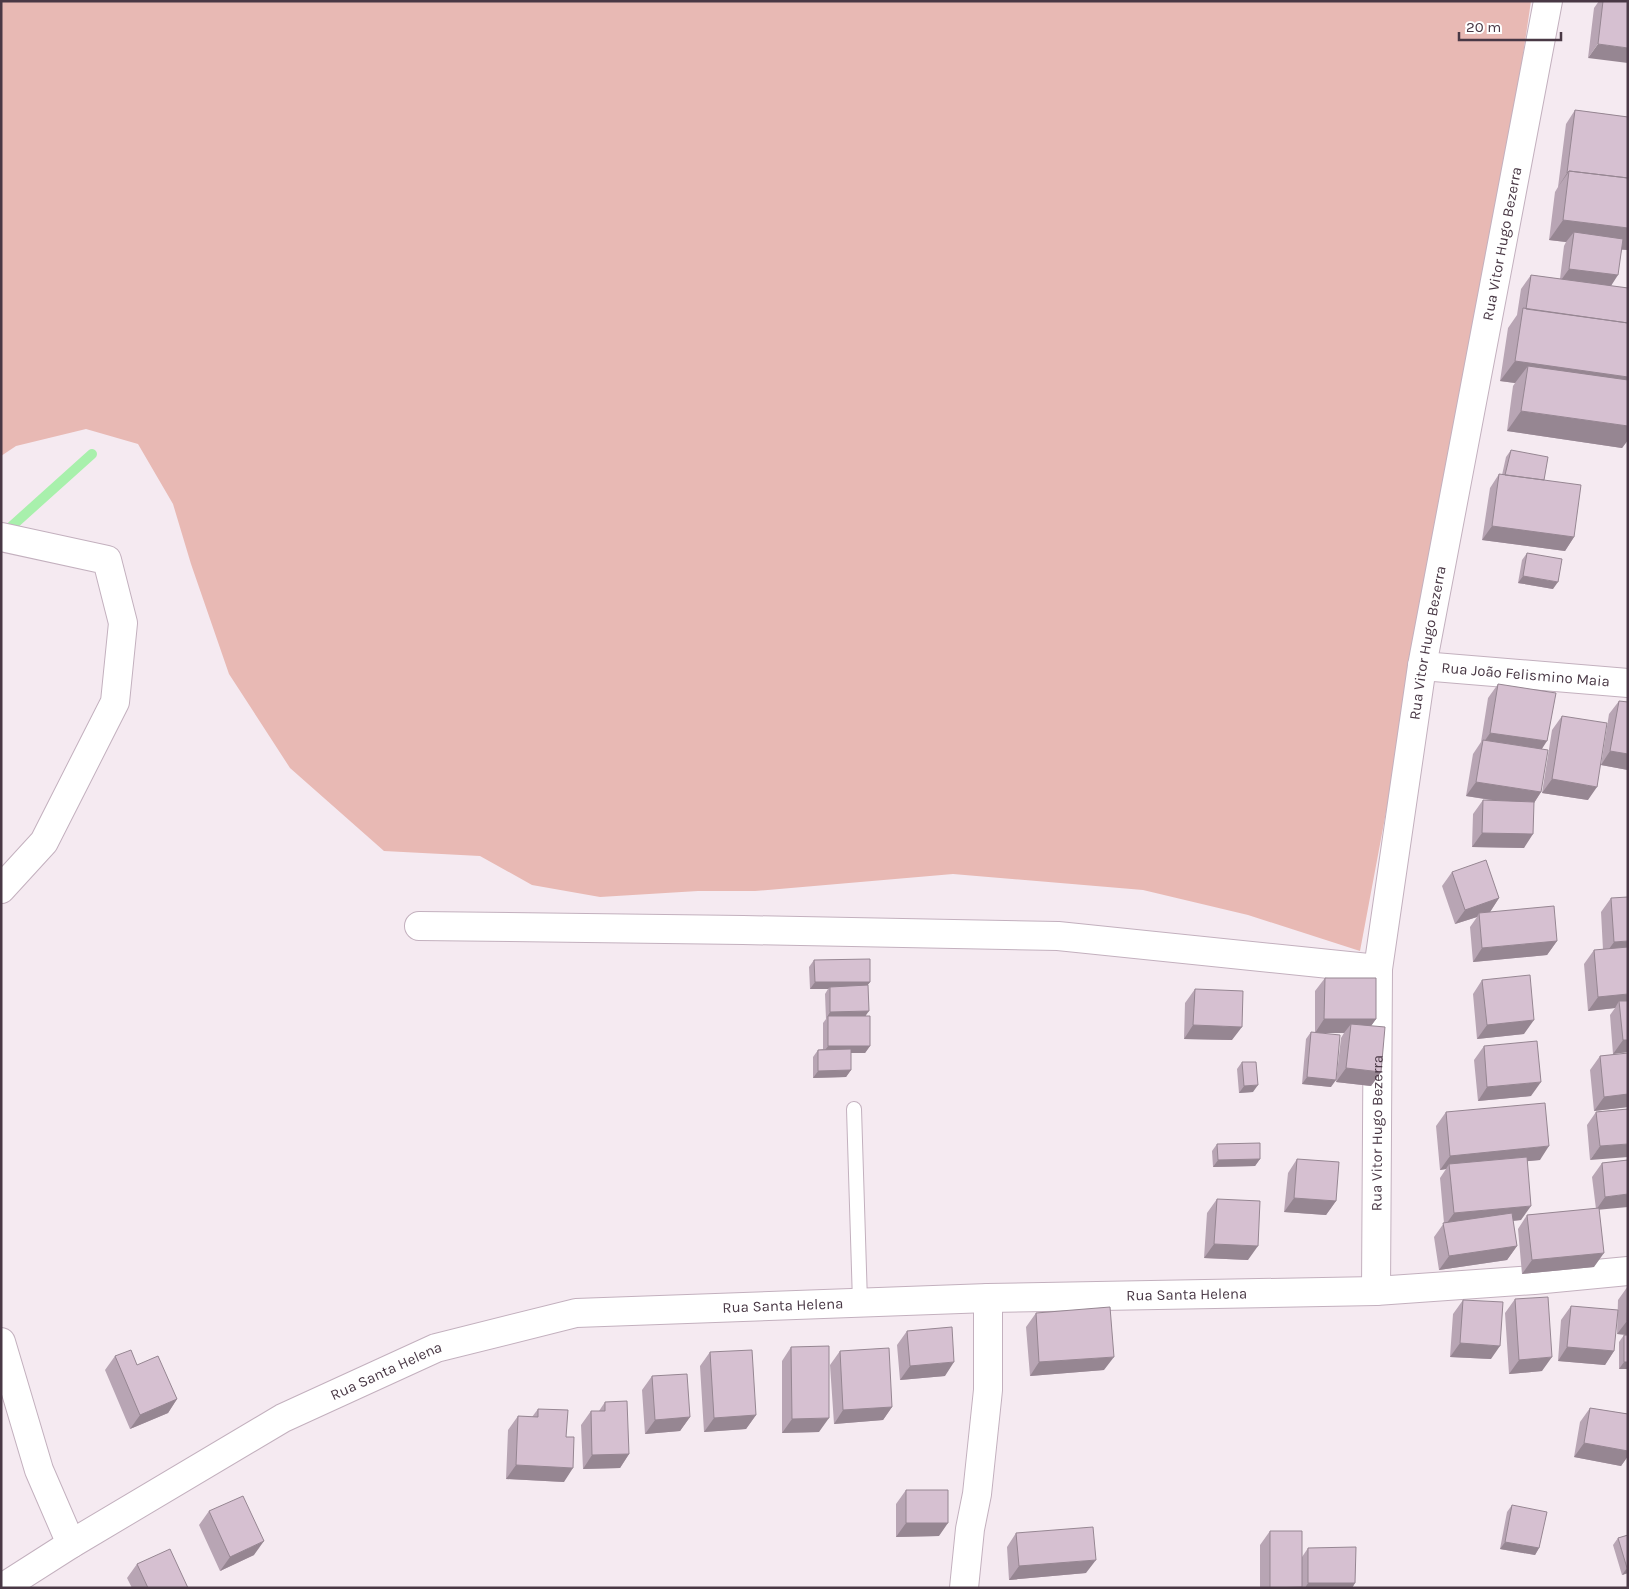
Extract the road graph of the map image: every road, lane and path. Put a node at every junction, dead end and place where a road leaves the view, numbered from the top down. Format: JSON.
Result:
{"nodes":[{"id":1,"x":1548,"y":1,"type":"edge"},
{"id":2,"x":1,"y":537,"type":"edge"},
{"id":3,"x":1422,"y":666,"type":"junction"},
{"id":4,"x":1628,"y":683,"type":"edge"},
{"id":5,"x":1,"y":889,"type":"edge"},
{"id":6,"x":419,"y":926,"type":"dead end"},
{"id":7,"x":1378,"y":969,"type":"junction"},
{"id":8,"x":854,"y":1109,"type":"dead end"},
{"id":9,"x":1628,"y":1271,"type":"edge"},
{"id":10,"x":1376,"y":1291,"type":"junction"},
{"id":11,"x":988,"y":1298,"type":"junction"},
{"id":12,"x":860,"y":1302,"type":"junction"},
{"id":13,"x":1,"y":1342,"type":"edge"},
{"id":14,"x":71,"y":1544,"type":"junction"},
{"id":15,"x":3,"y":1587,"type":"edge"},
{"id":16,"x":964,"y":1588,"type":"edge"}],
"edges":[{"from":1,"to":3,"type":"street","name":"Rua Vitor Hugo Bezerra"},
{"from":2,"to":5,"type":"street"},
{"from":3,"to":4,"type":"street","name":"Rua João Felismino Maia"},
{"from":3,"to":7,"type":"street","name":"Rua Vitor Hugo Bezerra"},
{"from":6,"to":7,"type":"street"},
{"from":7,"to":10,"type":"street","name":"Rua Vitor Hugo Bezerra"},
{"from":8,"to":12,"type":"lane"},
{"from":9,"to":10,"type":"street","name":"Rua Santa Helena"},
{"from":10,"to":11,"type":"street","name":"Rua Santa Helena"},
{"from":11,"to":12,"type":"street","name":"Rua Santa Helena"},
{"from":11,"to":16,"type":"street"},
{"from":12,"to":14,"type":"street","name":"Rua Santa Helena"},
{"from":13,"to":14,"type":"street"},
{"from":14,"to":15,"type":"street","name":"Rua Santa Helena"}]}
